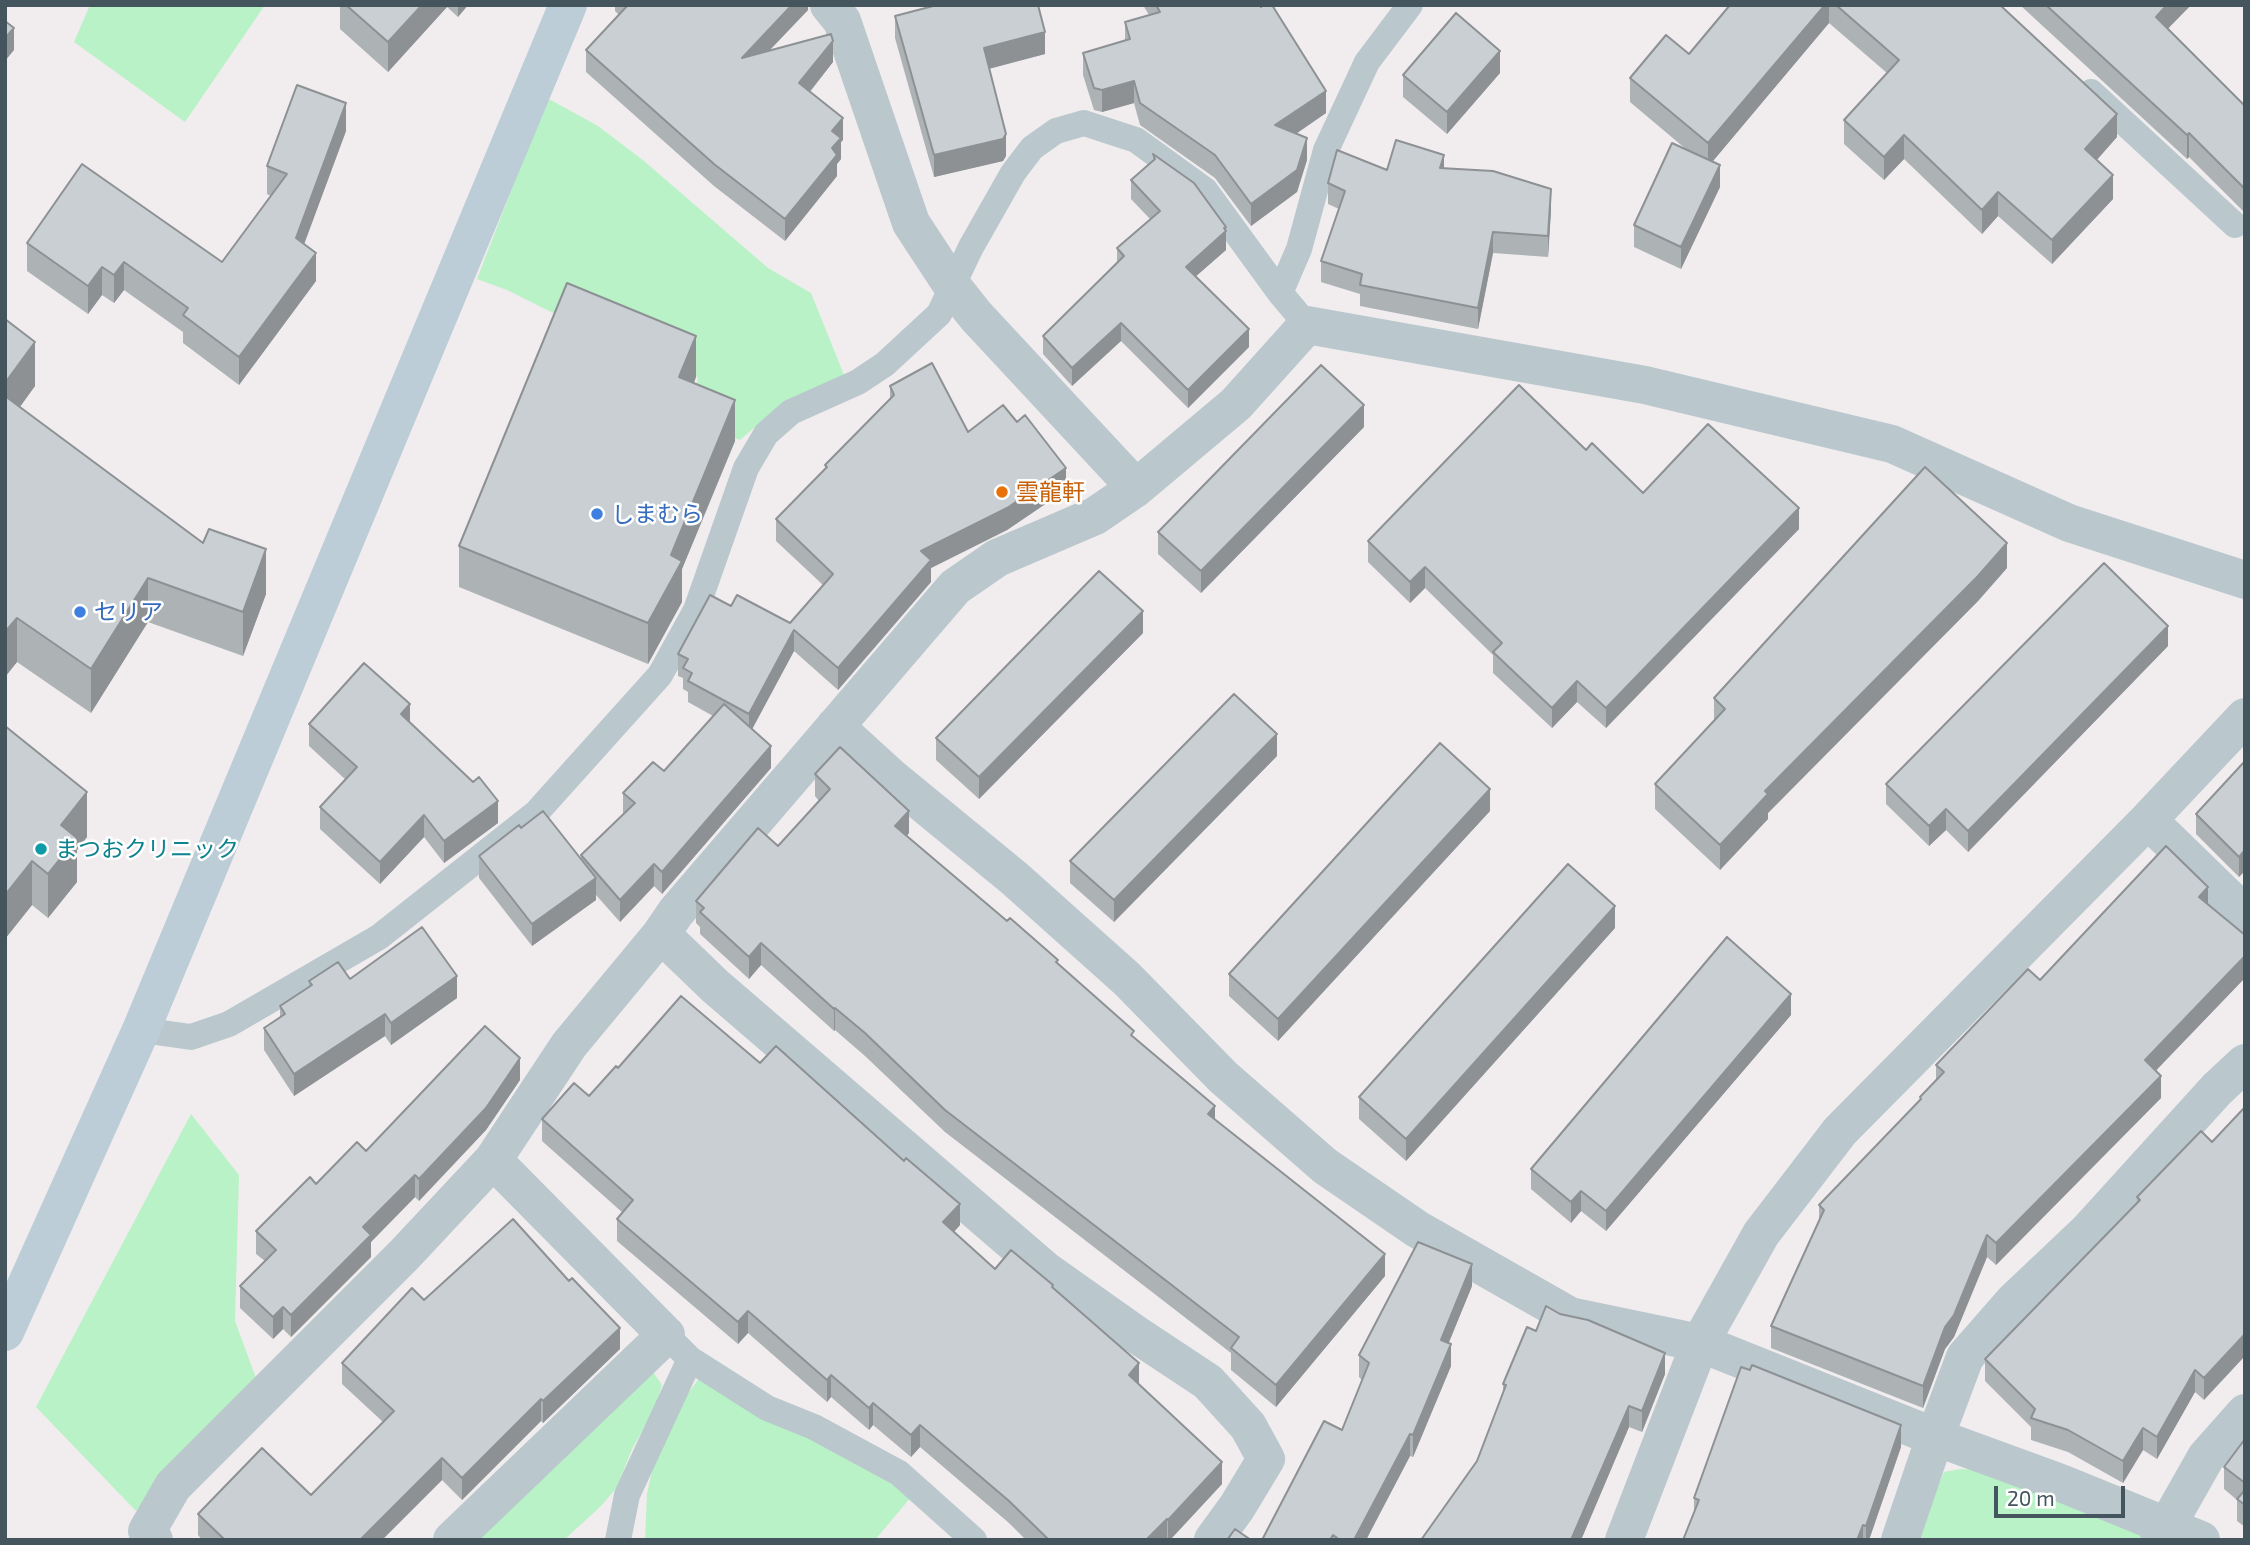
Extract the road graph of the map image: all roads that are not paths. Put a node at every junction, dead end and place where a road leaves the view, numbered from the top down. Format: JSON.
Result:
{"nodes":[{"id":1,"x":568,"y":5,"type":"edge"},
{"id":2,"x":829,"y":5,"type":"edge"},
{"id":3,"x":1410,"y":5,"type":"edge"},
{"id":4,"x":2072,"y":75,"type":"edge"},
{"id":5,"x":2235,"y":225,"type":"dead end"},
{"id":6,"x":953,"y":287,"type":"junction"},
{"id":7,"x":1280,"y":293,"type":"junction"},
{"id":8,"x":1307,"y":325,"type":"junction"},
{"id":9,"x":1136,"y":488,"type":"junction"},
{"id":10,"x":2245,"y":580,"type":"edge"},
{"id":11,"x":2245,"y":717,"type":"edge"},
{"id":12,"x":835,"y":726,"type":"junction"},
{"id":13,"x":2148,"y":820,"type":"junction"},
{"id":14,"x":2245,"y":914,"type":"edge"},
{"id":15,"x":661,"y":934,"type":"junction"},
{"id":16,"x":141,"y":1030,"type":"junction"},
{"id":17,"x":2245,"y":1063,"type":"edge"},
{"id":18,"x":493,"y":1160,"type":"junction"},
{"id":19,"x":5,"y":1332,"type":"edge"},
{"id":20,"x":1700,"y":1342,"type":"junction"},
{"id":21,"x":678,"y":1347,"type":"junction"},
{"id":22,"x":2245,"y":1413,"type":"edge"},
{"id":23,"x":1935,"y":1437,"type":"junction"},
{"id":24,"x":2162,"y":1532,"type":"edge"},
{"id":25,"x":154,"y":1540,"type":"edge"},
{"id":26,"x":452,"y":1540,"type":"edge"},
{"id":27,"x":618,"y":1540,"type":"edge"},
{"id":28,"x":974,"y":1540,"type":"edge"},
{"id":29,"x":1213,"y":1540,"type":"edge"},
{"id":30,"x":1624,"y":1540,"type":"edge"},
{"id":31,"x":1900,"y":1540,"type":"edge"},
{"id":32,"x":2201,"y":1540,"type":"edge"}],
"edges":[{"from":1,"to":16,"type":"street"},
{"from":2,"to":6,"type":"street"},
{"from":3,"to":7,"type":"lane"},
{"from":4,"to":5,"type":"lane"},
{"from":6,"to":7,"type":"lane"},
{"from":6,"to":9,"type":"street"},
{"from":6,"to":16,"type":"lane"},
{"from":7,"to":8,"type":"lane"},
{"from":8,"to":9,"type":"street"},
{"from":8,"to":10,"type":"street"},
{"from":9,"to":12,"type":"street"},
{"from":11,"to":13,"type":"street"},
{"from":12,"to":15,"type":"street"},
{"from":12,"to":20,"type":"street"},
{"from":13,"to":14,"type":"street"},
{"from":13,"to":20,"type":"street"},
{"from":15,"to":18,"type":"street"},
{"from":15,"to":29,"type":"street"},
{"from":16,"to":19,"type":"street"},
{"from":17,"to":23,"type":"street"},
{"from":18,"to":21,"type":"street"},
{"from":18,"to":25,"type":"street"},
{"from":20,"to":23,"type":"street"},
{"from":20,"to":30,"type":"street"},
{"from":21,"to":26,"type":"street"},
{"from":21,"to":27,"type":"lane"},
{"from":21,"to":28,"type":"lane"},
{"from":22,"to":24,"type":"street"},
{"from":23,"to":24,"type":"street"},
{"from":23,"to":31,"type":"street"},
{"from":24,"to":32,"type":"street"}]}
